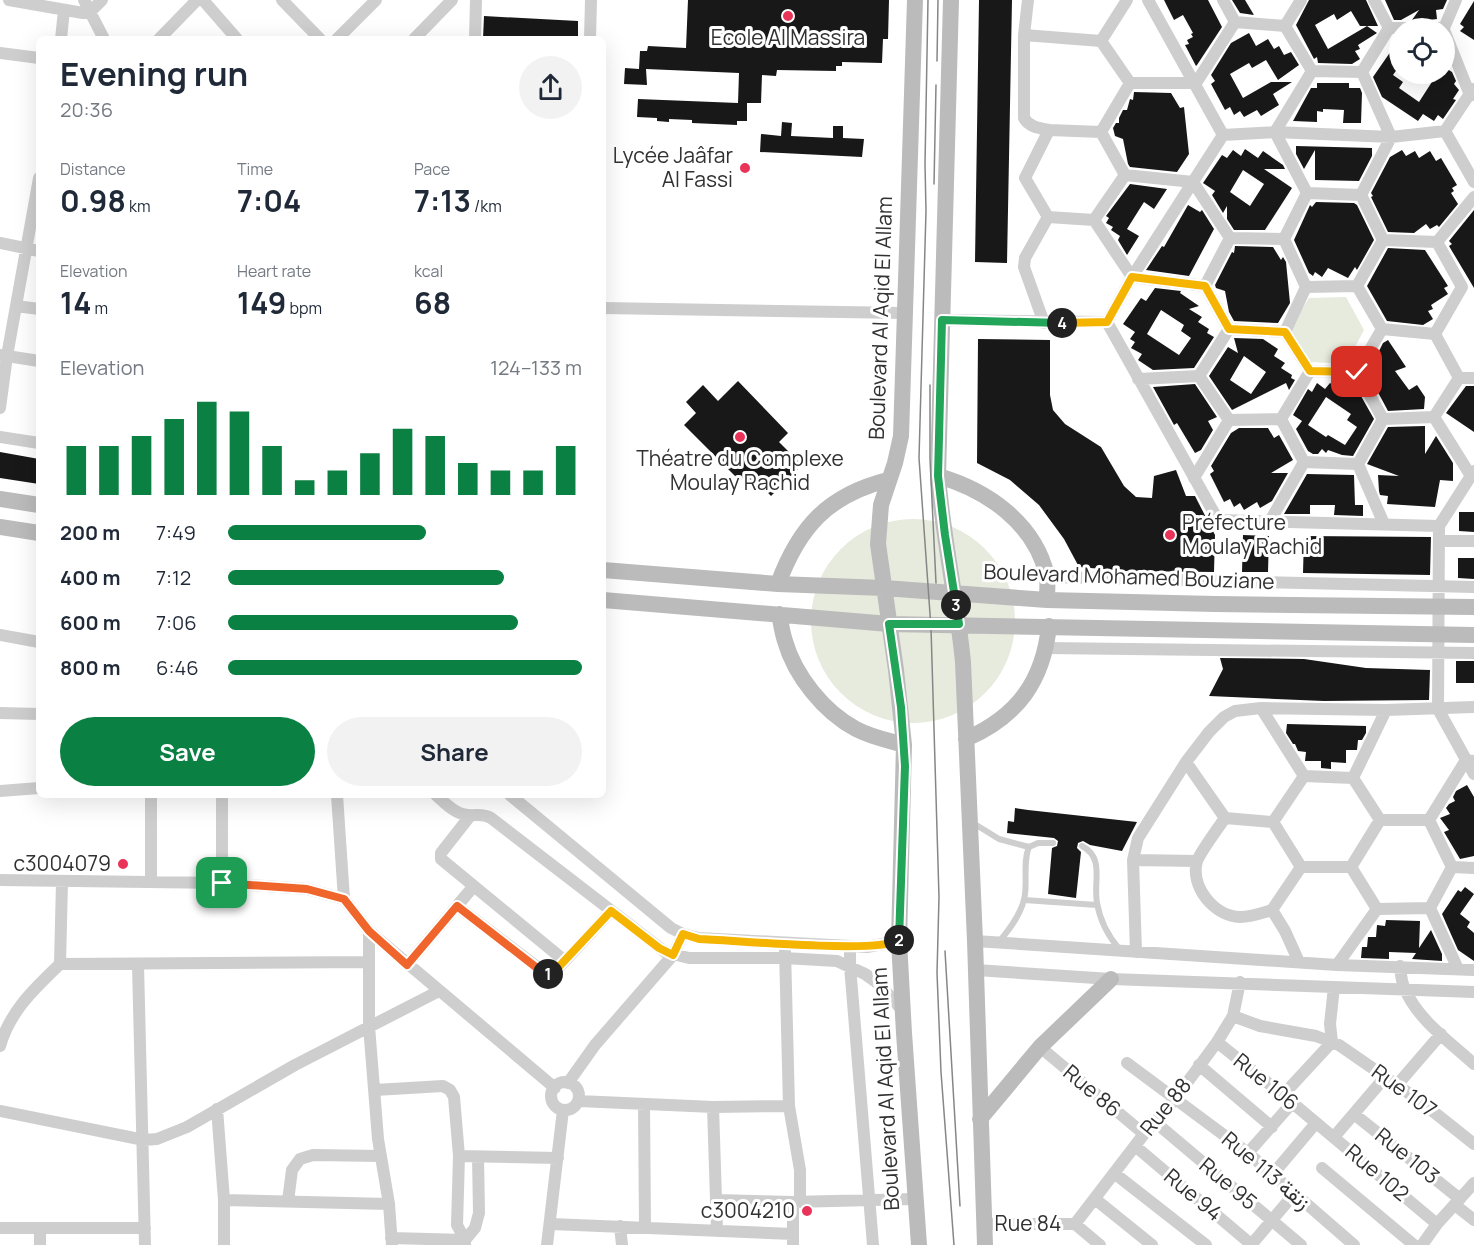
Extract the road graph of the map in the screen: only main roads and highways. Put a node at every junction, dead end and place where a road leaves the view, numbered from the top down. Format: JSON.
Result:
{"nodes":[{"id":1,"x":915,"y":0,"type":"edge"},
{"id":2,"x":951,"y":0,"type":"edge"},
{"id":3,"x":938,"y":476,"type":"junction"},
{"id":4,"x":888,"y":480,"type":"junction"},
{"id":5,"x":0,"y":499,"type":"edge"},
{"id":6,"x":36,"y":505,"type":"edge"},
{"id":7,"x":0,"y":527,"type":"edge"},
{"id":8,"x":36,"y":533,"type":"edge"},
{"id":9,"x":606,"y":570,"type":"edge"},
{"id":10,"x":778,"y":584,"type":"junction"},
{"id":11,"x":884,"y":588,"type":"junction"},
{"id":12,"x":954,"y":593,"type":"junction"},
{"id":13,"x":606,"y":600,"type":"edge"},
{"id":14,"x":1047,"y":600,"type":"junction"},
{"id":15,"x":1474,"y":607,"type":"edge"},
{"id":16,"x":779,"y":614,"type":"junction"},
{"id":17,"x":889,"y":624,"type":"junction"},
{"id":18,"x":959,"y":624,"type":"junction"},
{"id":19,"x":1049,"y":626,"type":"junction"},
{"id":20,"x":1474,"y":635,"type":"edge"},
{"id":21,"x":966,"y":739,"type":"junction"},
{"id":22,"x":904,"y":745,"type":"junction"},
{"id":23,"x":1111,"y":979,"type":"road end"},
{"id":24,"x":980,"y":1119,"type":"junction"},
{"id":25,"x":919,"y":1245,"type":"edge"},
{"id":26,"x":985,"y":1245,"type":"edge"}],
"edges":[{"from":1,"to":4,"type":"main road","name":"Boulevard Al Aqid El Allam"},
{"from":2,"to":3,"type":"main road"},
{"from":3,"to":12,"type":"main road"},
{"from":3,"to":14,"type":"main road"},
{"from":4,"to":10,"type":"main road"},
{"from":4,"to":11,"type":"main road","name":"Boulevard Al Aqid El Allam"},
{"from":5,"to":6,"type":"main road"},
{"from":7,"to":8,"type":"main road"},
{"from":9,"to":10,"type":"main road","name":"Boulevard Mohamed Bouziane"},
{"from":10,"to":11,"type":"main road","name":"Boulevard Mohamed Bouziane"},
{"from":11,"to":12,"type":"main road","name":"Boulevard Mohamed Bouziane"},
{"from":11,"to":17,"type":"main road","name":"Boulevard Al Aqid El Allam"},
{"from":12,"to":14,"type":"main road","name":"Boulevard Mohamed Bouziane"},
{"from":12,"to":18,"type":"main road"},
{"from":13,"to":16,"type":"main road"},
{"from":14,"to":15,"type":"main road","name":"Boulevard Mohamed Bouziane"},
{"from":16,"to":17,"type":"main road"},
{"from":16,"to":22,"type":"main road"},
{"from":17,"to":18,"type":"main road"},
{"from":17,"to":22,"type":"main road","name":"Boulevard Al Aqid El Allam"},
{"from":18,"to":19,"type":"main road"},
{"from":18,"to":21,"type":"main road"},
{"from":19,"to":20,"type":"main road"},
{"from":19,"to":21,"type":"main road"},
{"from":21,"to":24,"type":"main road"},
{"from":22,"to":25,"type":"main road","name":"Boulevard Al Aqid El Allam"},
{"from":23,"to":24,"type":"main road"},
{"from":24,"to":26,"type":"main road"}]}
